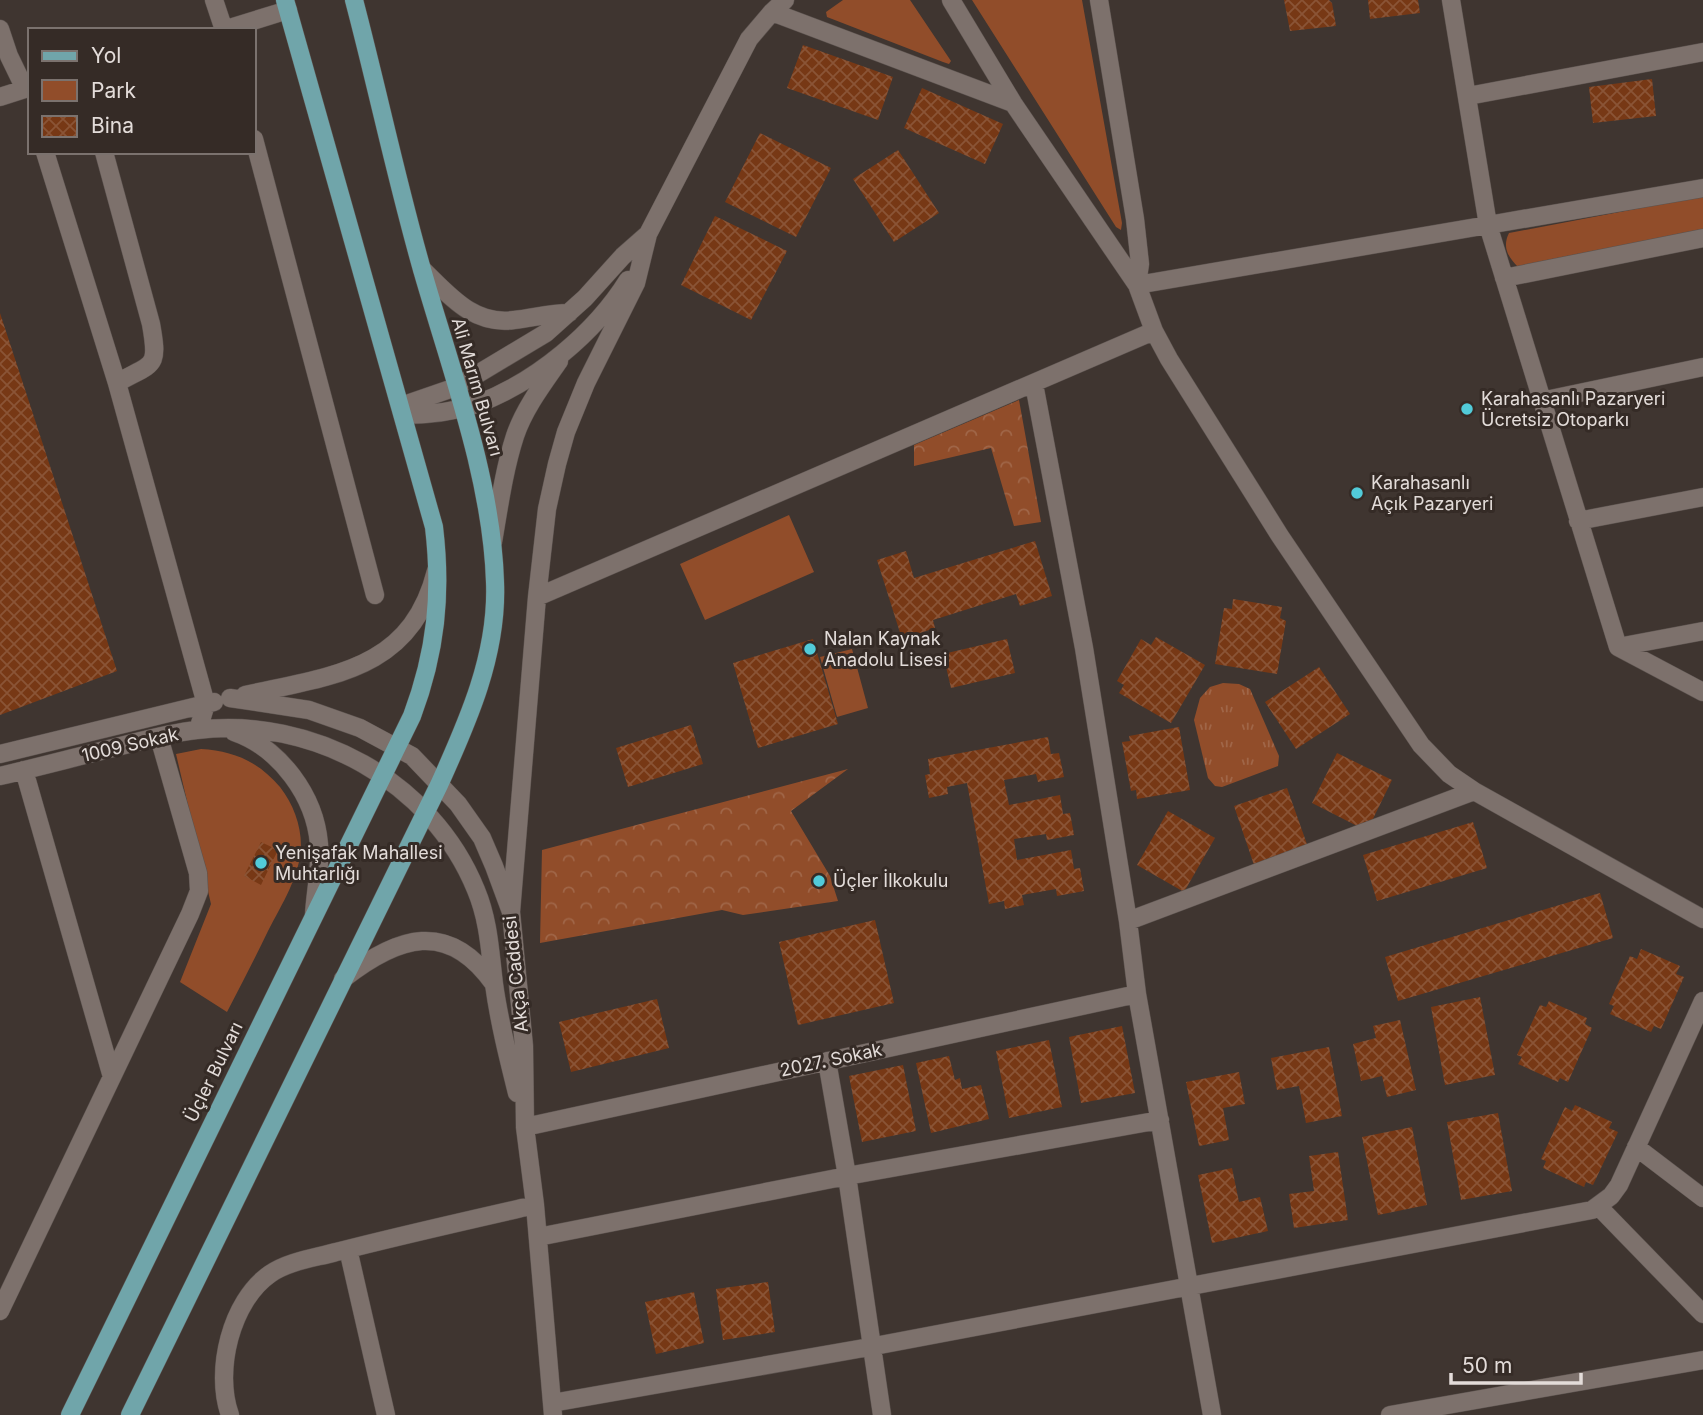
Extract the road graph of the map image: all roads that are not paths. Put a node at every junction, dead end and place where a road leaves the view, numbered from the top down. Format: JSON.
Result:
{"nodes":[{"id":1,"x":214,"y":0,"type":"edge"},
{"id":2,"x":354,"y":0,"type":"edge"},
{"id":3,"x":951,"y":0,"type":"edge"},
{"id":4,"x":1099,"y":0,"type":"edge"},
{"id":5,"x":1451,"y":0,"type":"edge"},
{"id":6,"x":286,"y":5,"type":"edge"},
{"id":7,"x":779,"y":6,"type":"edge"},
{"id":8,"x":223,"y":28,"type":"edge"},
{"id":9,"x":229,"y":28,"type":"edge"},
{"id":10,"x":0,"y":29,"type":"edge"},
{"id":11,"x":1703,"y":52,"type":"edge"},
{"id":12,"x":28,"y":94,"type":"edge"},
{"id":13,"x":1468,"y":96,"type":"junction"},
{"id":14,"x":0,"y":97,"type":"edge"},
{"id":15,"x":1013,"y":103,"type":"junction"},
{"id":16,"x":256,"y":146,"type":"edge"},
{"id":17,"x":46,"y":154,"type":"edge"},
{"id":18,"x":105,"y":154,"type":"edge"},
{"id":19,"x":1703,"y":188,"type":"edge"},
{"id":20,"x":1488,"y":225,"type":"junction"},
{"id":21,"x":648,"y":234,"type":"junction"},
{"id":22,"x":1703,"y":238,"type":"edge"},
{"id":23,"x":642,"y":256,"type":"junction"},
{"id":24,"x":422,"y":269,"type":"junction"},
{"id":25,"x":1504,"y":278,"type":"junction"},
{"id":26,"x":1137,"y":285,"type":"junction"},
{"id":27,"x":569,"y":313,"type":"junction"},
{"id":28,"x":1154,"y":331,"type":"junction"},
{"id":29,"x":573,"y":342,"type":"junction"},
{"id":30,"x":1703,"y":368,"type":"edge"},
{"id":31,"x":117,"y":383,"type":"junction"},
{"id":32,"x":1034,"y":384,"type":"junction"},
{"id":33,"x":456,"y":387,"type":"junction"},
{"id":34,"x":1541,"y":401,"type":"junction"},
{"id":35,"x":462,"y":408,"type":"junction"},
{"id":36,"x":402,"y":411,"type":"junction"},
{"id":37,"x":1703,"y":497,"type":"edge"},
{"id":38,"x":1578,"y":521,"type":"junction"},
{"id":39,"x":492,"y":549,"type":"junction"},
{"id":40,"x":438,"y":561,"type":"junction"},
{"id":41,"x":376,"y":596,"type":"dead end"},
{"id":42,"x":537,"y":597,"type":"junction"},
{"id":43,"x":1703,"y":631,"type":"edge"},
{"id":44,"x":1618,"y":647,"type":"junction"},
{"id":45,"x":1703,"y":692,"type":"edge"},
{"id":46,"x":230,"y":698,"type":"junction"},
{"id":47,"x":206,"y":704,"type":"junction"},
{"id":48,"x":208,"y":729,"type":"junction"},
{"id":49,"x":159,"y":737,"type":"junction"},
{"id":50,"x":398,"y":747,"type":"junction"},
{"id":51,"x":0,"y":754,"type":"edge"},
{"id":52,"x":24,"y":770,"type":"junction"},
{"id":53,"x":383,"y":775,"type":"junction"},
{"id":54,"x":0,"y":776,"type":"edge"},
{"id":55,"x":439,"y":785,"type":"junction"},
{"id":56,"x":1474,"y":791,"type":"junction"},
{"id":57,"x":426,"y":813,"type":"junction"},
{"id":58,"x":511,"y":912,"type":"junction"},
{"id":59,"x":313,"y":915,"type":"junction"},
{"id":60,"x":1703,"y":919,"type":"edge"},
{"id":61,"x":1128,"y":921,"type":"junction"},
{"id":62,"x":343,"y":979,"type":"junction"},
{"id":63,"x":494,"y":985,"type":"junction"},
{"id":64,"x":1137,"y":994,"type":"junction"},
{"id":65,"x":1703,"y":1001,"type":"edge"},
{"id":66,"x":827,"y":1061,"type":"junction"},
{"id":67,"x":112,"y":1077,"type":"junction"},
{"id":68,"x":1160,"y":1120,"type":"junction"},
{"id":69,"x":525,"y":1127,"type":"junction"},
{"id":70,"x":1636,"y":1147,"type":"junction"},
{"id":71,"x":846,"y":1176,"type":"junction"},
{"id":72,"x":1703,"y":1198,"type":"edge"},
{"id":73,"x":535,"y":1205,"type":"junction"},
{"id":74,"x":1598,"y":1206,"type":"junction"},
{"id":75,"x":538,"y":1237,"type":"junction"},
{"id":76,"x":348,"y":1249,"type":"junction"},
{"id":77,"x":1190,"y":1287,"type":"junction"},
{"id":78,"x":0,"y":1311,"type":"edge"},
{"id":79,"x":1703,"y":1314,"type":"edge"},
{"id":80,"x":871,"y":1347,"type":"junction"},
{"id":81,"x":1703,"y":1360,"type":"edge"},
{"id":82,"x":552,"y":1409,"type":"edge"},
{"id":83,"x":70,"y":1415,"type":"edge"},
{"id":84,"x":130,"y":1415,"type":"edge"},
{"id":85,"x":230,"y":1415,"type":"edge"},
{"id":86,"x":386,"y":1415,"type":"edge"},
{"id":87,"x":882,"y":1415,"type":"edge"},
{"id":88,"x":1212,"y":1415,"type":"edge"},
{"id":89,"x":1390,"y":1415,"type":"edge"}],
"edges":[{"from":1,"to":8,"type":"street"},
{"from":2,"to":24,"type":"main road","name":"Ali Marım Bulvarı"},
{"from":3,"to":15,"type":"street"},
{"from":4,"to":26,"type":"street"},
{"from":5,"to":13,"type":"street"},
{"from":6,"to":9,"type":"street"},
{"from":6,"to":36,"type":"main road"},
{"from":7,"to":15,"type":"street"},
{"from":7,"to":21,"type":"street"},
{"from":10,"to":12,"type":"street"},
{"from":11,"to":13,"type":"street"},
{"from":12,"to":14,"type":"street"},
{"from":13,"to":20,"type":"street"},
{"from":15,"to":26,"type":"street"},
{"from":16,"to":41,"type":"street"},
{"from":17,"to":31,"type":"street"},
{"from":18,"to":31,"type":"street"},
{"from":19,"to":20,"type":"street"},
{"from":20,"to":25,"type":"street"},
{"from":20,"to":26,"type":"street"},
{"from":21,"to":23,"type":"street"},
{"from":21,"to":27,"type":"street"},
{"from":22,"to":25,"type":"street"},
{"from":23,"to":29,"type":"street"},
{"from":23,"to":42,"type":"street"},
{"from":24,"to":27,"type":"street"},
{"from":24,"to":33,"type":"main road","name":"Ali Marım Bulvarı"},
{"from":25,"to":34,"type":"street"},
{"from":26,"to":28,"type":"street"},
{"from":27,"to":33,"type":"street"},
{"from":28,"to":32,"type":"street"},
{"from":28,"to":56,"type":"street"},
{"from":29,"to":35,"type":"street"},
{"from":29,"to":39,"type":"street"},
{"from":30,"to":34,"type":"street"},
{"from":31,"to":47,"type":"street"},
{"from":32,"to":42,"type":"street"},
{"from":32,"to":61,"type":"street"},
{"from":33,"to":35,"type":"main road","name":"Ali Marım Bulvarı"},
{"from":33,"to":36,"type":"street"},
{"from":34,"to":38,"type":"street"},
{"from":35,"to":36,"type":"street"},
{"from":35,"to":39,"type":"main road","name":"Ali Marım Bulvarı"},
{"from":36,"to":40,"type":"main road"},
{"from":37,"to":38,"type":"street"},
{"from":38,"to":44,"type":"street"},
{"from":39,"to":55,"type":"main road","name":"Ali Marım Bulvarı"},
{"from":40,"to":46,"type":"street","name":"1009 Sokak"},
{"from":40,"to":50,"type":"main road"},
{"from":42,"to":58,"type":"street"},
{"from":43,"to":44,"type":"street"},
{"from":44,"to":45,"type":"street"},
{"from":46,"to":47,"type":"street","name":"1009 Sokak"},
{"from":46,"to":50,"type":"street","name":"Akça Caddesi"},
{"from":47,"to":48,"type":"street"},
{"from":47,"to":51,"type":"street","name":"1009 Sokak"},
{"from":48,"to":49,"type":"street","name":"1009 Sokak"},
{"from":48,"to":53,"type":"street","name":"1009 Sokak"},
{"from":48,"to":59,"type":"street"},
{"from":49,"to":52,"type":"street","name":"1009 Sokak"},
{"from":49,"to":67,"type":"street"},
{"from":50,"to":53,"type":"main road","name":"Üçler Bulvarı"},
{"from":50,"to":55,"type":"street","name":"Akça Caddesi"},
{"from":52,"to":54,"type":"street","name":"1009 Sokak"},
{"from":52,"to":67,"type":"street"},
{"from":53,"to":57,"type":"street","name":"1009 Sokak"},
{"from":53,"to":59,"type":"main road","name":"Üçler Bulvarı"},
{"from":55,"to":57,"type":"main road"},
{"from":55,"to":58,"type":"street","name":"Akça Caddesi"},
{"from":56,"to":60,"type":"street"},
{"from":56,"to":61,"type":"street"},
{"from":57,"to":62,"type":"main road"},
{"from":57,"to":63,"type":"street","name":"1009 Sokak"},
{"from":58,"to":69,"type":"street","name":"Akça Caddesi"},
{"from":59,"to":83,"type":"main road","name":"Üçler Bulvarı"},
{"from":61,"to":64,"type":"street"},
{"from":62,"to":63,"type":"street"},
{"from":62,"to":84,"type":"main road"},
{"from":63,"to":69,"type":"street","name":"1009 Sokak"},
{"from":64,"to":66,"type":"street","name":"2027. Sokak"},
{"from":64,"to":68,"type":"street"},
{"from":65,"to":70,"type":"street"},
{"from":66,"to":69,"type":"street","name":"2027. Sokak"},
{"from":66,"to":71,"type":"street"},
{"from":67,"to":78,"type":"street"},
{"from":68,"to":71,"type":"street"},
{"from":68,"to":77,"type":"street"},
{"from":69,"to":73,"type":"street","name":"Akça Caddesi"},
{"from":70,"to":72,"type":"street"},
{"from":70,"to":74,"type":"street"},
{"from":71,"to":75,"type":"street"},
{"from":71,"to":80,"type":"street"},
{"from":73,"to":75,"type":"street","name":"Akça Caddesi"},
{"from":73,"to":76,"type":"street"},
{"from":74,"to":77,"type":"street"},
{"from":74,"to":79,"type":"street"},
{"from":75,"to":82,"type":"street","name":"Akça Caddesi"},
{"from":76,"to":85,"type":"street"},
{"from":76,"to":86,"type":"street"},
{"from":77,"to":80,"type":"street"},
{"from":77,"to":88,"type":"street"},
{"from":80,"to":82,"type":"street"},
{"from":80,"to":87,"type":"street"},
{"from":81,"to":89,"type":"street"}]}
